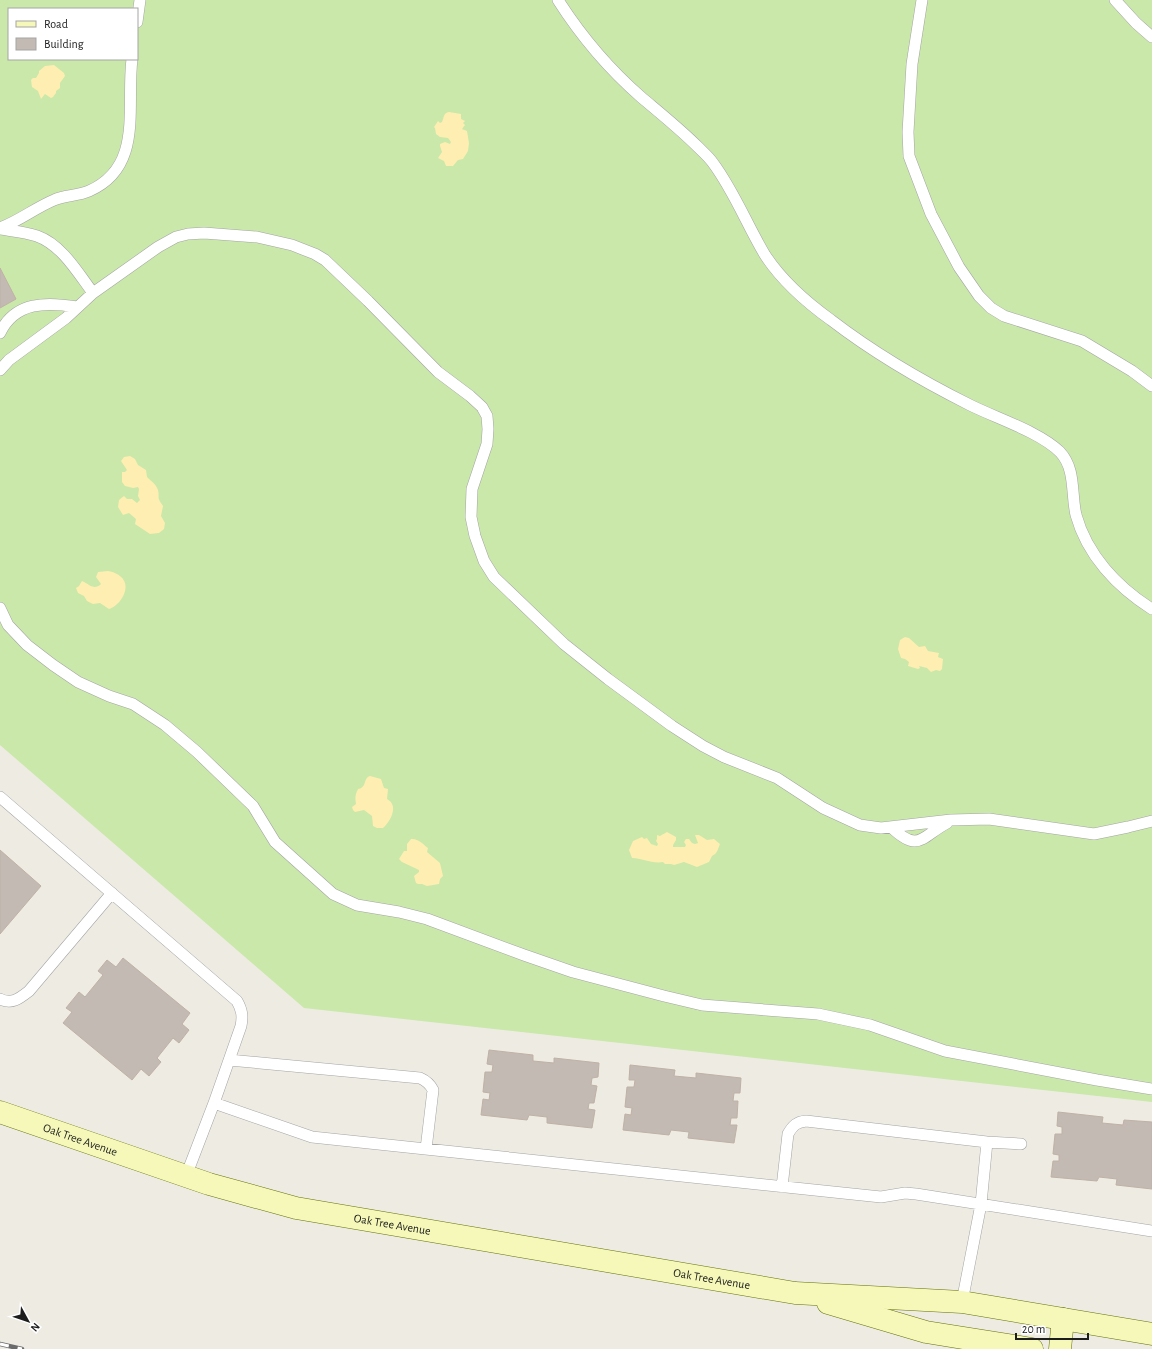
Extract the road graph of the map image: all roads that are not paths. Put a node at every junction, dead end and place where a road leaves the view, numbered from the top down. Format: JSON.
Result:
{"nodes":[{"id":1,"x":140,"y":0,"type":"edge"},
{"id":2,"x":558,"y":0,"type":"edge"},
{"id":3,"x":922,"y":0,"type":"edge"},
{"id":4,"x":1115,"y":0,"type":"edge"},
{"id":5,"x":138,"y":15,"type":"edge"},
{"id":6,"x":1152,"y":37,"type":"edge"},
{"id":7,"x":132,"y":60,"type":"edge"},
{"id":8,"x":0,"y":229,"type":"edge"},
{"id":9,"x":93,"y":293,"type":"junction"},
{"id":10,"x":77,"y":307,"type":"junction"},
{"id":11,"x":0,"y":333,"type":"edge"},
{"id":12,"x":0,"y":368,"type":"edge"},
{"id":13,"x":1152,"y":386,"type":"edge"},
{"id":14,"x":0,"y":608,"type":"edge"},
{"id":15,"x":1152,"y":609,"type":"edge"},
{"id":16,"x":0,"y":796,"type":"edge"},
{"id":17,"x":951,"y":820,"type":"junction"},
{"id":18,"x":1152,"y":821,"type":"edge"},
{"id":19,"x":891,"y":827,"type":"junction"},
{"id":20,"x":112,"y":893,"type":"junction"},
{"id":21,"x":0,"y":999,"type":"edge"},
{"id":22,"x":229,"y":1060,"type":"junction"},
{"id":23,"x":1152,"y":1089,"type":"edge"},
{"id":24,"x":214,"y":1103,"type":"junction"},
{"id":25,"x":0,"y":1112,"type":"edge"},
{"id":26,"x":987,"y":1142,"type":"junction"},
{"id":27,"x":1021,"y":1144,"type":"dead end"},
{"id":28,"x":426,"y":1149,"type":"junction"},
{"id":29,"x":186,"y":1176,"type":"junction"},
{"id":30,"x":782,"y":1187,"type":"junction"},
{"id":31,"x":981,"y":1204,"type":"junction"},
{"id":32,"x":1152,"y":1231,"type":"edge"},
{"id":33,"x":795,"y":1293,"type":"junction"},
{"id":34,"x":962,"y":1302,"type":"junction"},
{"id":35,"x":1063,"y":1319,"type":"junction"},
{"id":36,"x":1152,"y":1334,"type":"edge"},
{"id":37,"x":1032,"y":1349,"type":"edge"},
{"id":38,"x":1060,"y":1349,"type":"edge"}],
"edges":[{"from":1,"to":5,"type":"lane"},
{"from":2,"to":15,"type":"lane"},
{"from":3,"to":13,"type":"lane"},
{"from":4,"to":6,"type":"lane"},
{"from":7,"to":8,"type":"lane"},
{"from":8,"to":9,"type":"lane"},
{"from":9,"to":10,"type":"lane"},
{"from":9,"to":19,"type":"lane"},
{"from":10,"to":11,"type":"lane"},
{"from":10,"to":12,"type":"lane"},
{"from":14,"to":23,"type":"lane"},
{"from":16,"to":20,"type":"lane"},
{"from":17,"to":18,"type":"lane"},
{"from":17,"to":19,"type":"lane"},
{"from":17,"to":19,"type":"lane"},
{"from":20,"to":21,"type":"lane"},
{"from":20,"to":22,"type":"lane"},
{"from":22,"to":24,"type":"lane"},
{"from":22,"to":28,"type":"lane"},
{"from":24,"to":28,"type":"lane"},
{"from":24,"to":29,"type":"lane"},
{"from":25,"to":29,"type":"street","name":"Oak Tree Avenue"},
{"from":26,"to":27,"type":"lane"},
{"from":26,"to":30,"type":"lane"},
{"from":26,"to":31,"type":"lane"},
{"from":28,"to":30,"type":"lane"},
{"from":29,"to":33,"type":"street","name":"Oak Tree Avenue"},
{"from":30,"to":31,"type":"lane"},
{"from":31,"to":32,"type":"lane"},
{"from":31,"to":34,"type":"lane"},
{"from":33,"to":34,"type":"street","name":"Oak Tree Avenue"},
{"from":33,"to":37,"type":"street","name":"Oak Tree Avenue"},
{"from":34,"to":35,"type":"street","name":"Oak Tree Avenue"},
{"from":35,"to":36,"type":"street","name":"Oak Tree Avenue"},
{"from":35,"to":38,"type":"street"}]}
